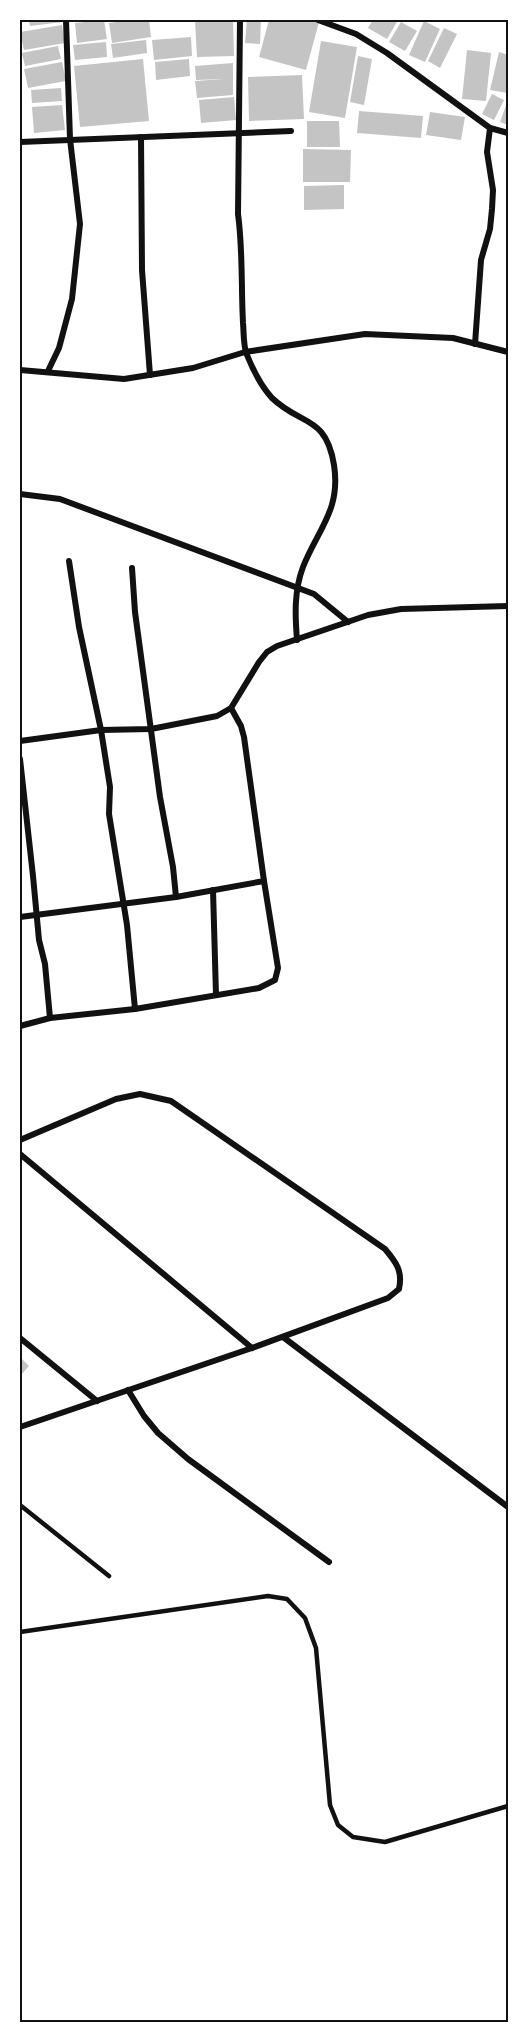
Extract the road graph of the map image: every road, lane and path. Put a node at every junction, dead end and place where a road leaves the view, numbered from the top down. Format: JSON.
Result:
{"nodes":[{"id":1,"x":66,"y":20,"type":"edge"},
{"id":2,"x":240,"y":20,"type":"edge"},
{"id":3,"x":318,"y":20,"type":"edge"},
{"id":4,"x":490,"y":128,"type":"junction"},
{"id":5,"x":291,"y":131,"type":"dead end"},
{"id":6,"x":508,"y":133,"type":"edge"},
{"id":7,"x":238,"y":134,"type":"junction"},
{"id":8,"x":141,"y":137,"type":"junction"},
{"id":9,"x":69,"y":139,"type":"junction"},
{"id":10,"x":20,"y":142,"type":"edge"},
{"id":11,"x":475,"y":344,"type":"junction"},
{"id":12,"x":245,"y":352,"type":"junction"},
{"id":13,"x":508,"y":352,"type":"edge"},
{"id":14,"x":20,"y":370,"type":"edge"},
{"id":15,"x":48,"y":371,"type":"junction"},
{"id":16,"x":150,"y":375,"type":"junction"},
{"id":17,"x":20,"y":494,"type":"edge"},
{"id":18,"x":69,"y":561,"type":"dead end"},
{"id":19,"x":132,"y":568,"type":"dead end"},
{"id":20,"x":508,"y":606,"type":"edge"},
{"id":21,"x":348,"y":622,"type":"junction"},
{"id":22,"x":297,"y":640,"type":"junction"},
{"id":23,"x":231,"y":708,"type":"junction"},
{"id":24,"x":151,"y":729,"type":"junction"},
{"id":25,"x":101,"y":730,"type":"junction"},
{"id":26,"x":20,"y":741,"type":"edge"},
{"id":27,"x":20,"y":759,"type":"edge"},
{"id":28,"x":264,"y":881,"type":"junction"},
{"id":29,"x":213,"y":890,"type":"junction"},
{"id":30,"x":176,"y":897,"type":"junction"},
{"id":31,"x":124,"y":903,"type":"junction"},
{"id":32,"x":36,"y":913,"type":"junction"},
{"id":33,"x":20,"y":916,"type":"edge"},
{"id":34,"x":216,"y":994,"type":"junction"},
{"id":35,"x":135,"y":1009,"type":"junction"},
{"id":36,"x":50,"y":1018,"type":"junction"},
{"id":37,"x":20,"y":1026,"type":"edge"},
{"id":38,"x":20,"y":1140,"type":"edge"},
{"id":39,"x":20,"y":1154,"type":"edge"},
{"id":40,"x":283,"y":1337,"type":"junction"},
{"id":41,"x":20,"y":1338,"type":"edge"},
{"id":42,"x":252,"y":1348,"type":"junction"},
{"id":43,"x":128,"y":1390,"type":"junction"},
{"id":44,"x":97,"y":1401,"type":"junction"},
{"id":45,"x":20,"y":1427,"type":"edge"},
{"id":46,"x":20,"y":1505,"type":"edge"},
{"id":47,"x":508,"y":1507,"type":"edge"},
{"id":48,"x":329,"y":1562,"type":"dead end"},
{"id":49,"x":108,"y":1576,"type":"dead end"},
{"id":50,"x":20,"y":1632,"type":"edge"},
{"id":51,"x":508,"y":1806,"type":"edge"}],
"edges":[{"from":1,"to":9,"type":"street"},
{"from":2,"to":7,"type":"street"},
{"from":3,"to":4,"type":"street"},
{"from":4,"to":6,"type":"street"},
{"from":4,"to":11,"type":"street"},
{"from":5,"to":7,"type":"street"},
{"from":7,"to":8,"type":"street"},
{"from":7,"to":12,"type":"street"},
{"from":8,"to":9,"type":"street"},
{"from":8,"to":16,"type":"street"},
{"from":9,"to":10,"type":"street"},
{"from":9,"to":15,"type":"street"},
{"from":11,"to":12,"type":"street"},
{"from":11,"to":13,"type":"street"},
{"from":12,"to":16,"type":"street"},
{"from":12,"to":22,"type":"street"},
{"from":14,"to":15,"type":"street"},
{"from":15,"to":16,"type":"street"},
{"from":17,"to":21,"type":"street"},
{"from":18,"to":25,"type":"street"},
{"from":19,"to":24,"type":"street"},
{"from":20,"to":21,"type":"street"},
{"from":21,"to":22,"type":"street"},
{"from":22,"to":23,"type":"street"},
{"from":23,"to":24,"type":"street"},
{"from":23,"to":28,"type":"street"},
{"from":24,"to":25,"type":"street"},
{"from":24,"to":30,"type":"street"},
{"from":25,"to":26,"type":"street"},
{"from":25,"to":31,"type":"street"},
{"from":27,"to":32,"type":"street"},
{"from":28,"to":29,"type":"street"},
{"from":28,"to":34,"type":"street"},
{"from":29,"to":30,"type":"street"},
{"from":29,"to":34,"type":"street"},
{"from":30,"to":31,"type":"street"},
{"from":31,"to":32,"type":"street"},
{"from":31,"to":35,"type":"street"},
{"from":32,"to":33,"type":"street"},
{"from":32,"to":36,"type":"street"},
{"from":34,"to":35,"type":"street"},
{"from":35,"to":36,"type":"street"},
{"from":36,"to":37,"type":"street"},
{"from":38,"to":40,"type":"street"},
{"from":39,"to":42,"type":"street"},
{"from":40,"to":42,"type":"street"},
{"from":40,"to":47,"type":"street"},
{"from":41,"to":44,"type":"street"},
{"from":42,"to":43,"type":"street"},
{"from":43,"to":44,"type":"street"},
{"from":43,"to":48,"type":"street"},
{"from":44,"to":45,"type":"street"},
{"from":46,"to":49,"type":"lane"},
{"from":50,"to":51,"type":"lane"}]}
